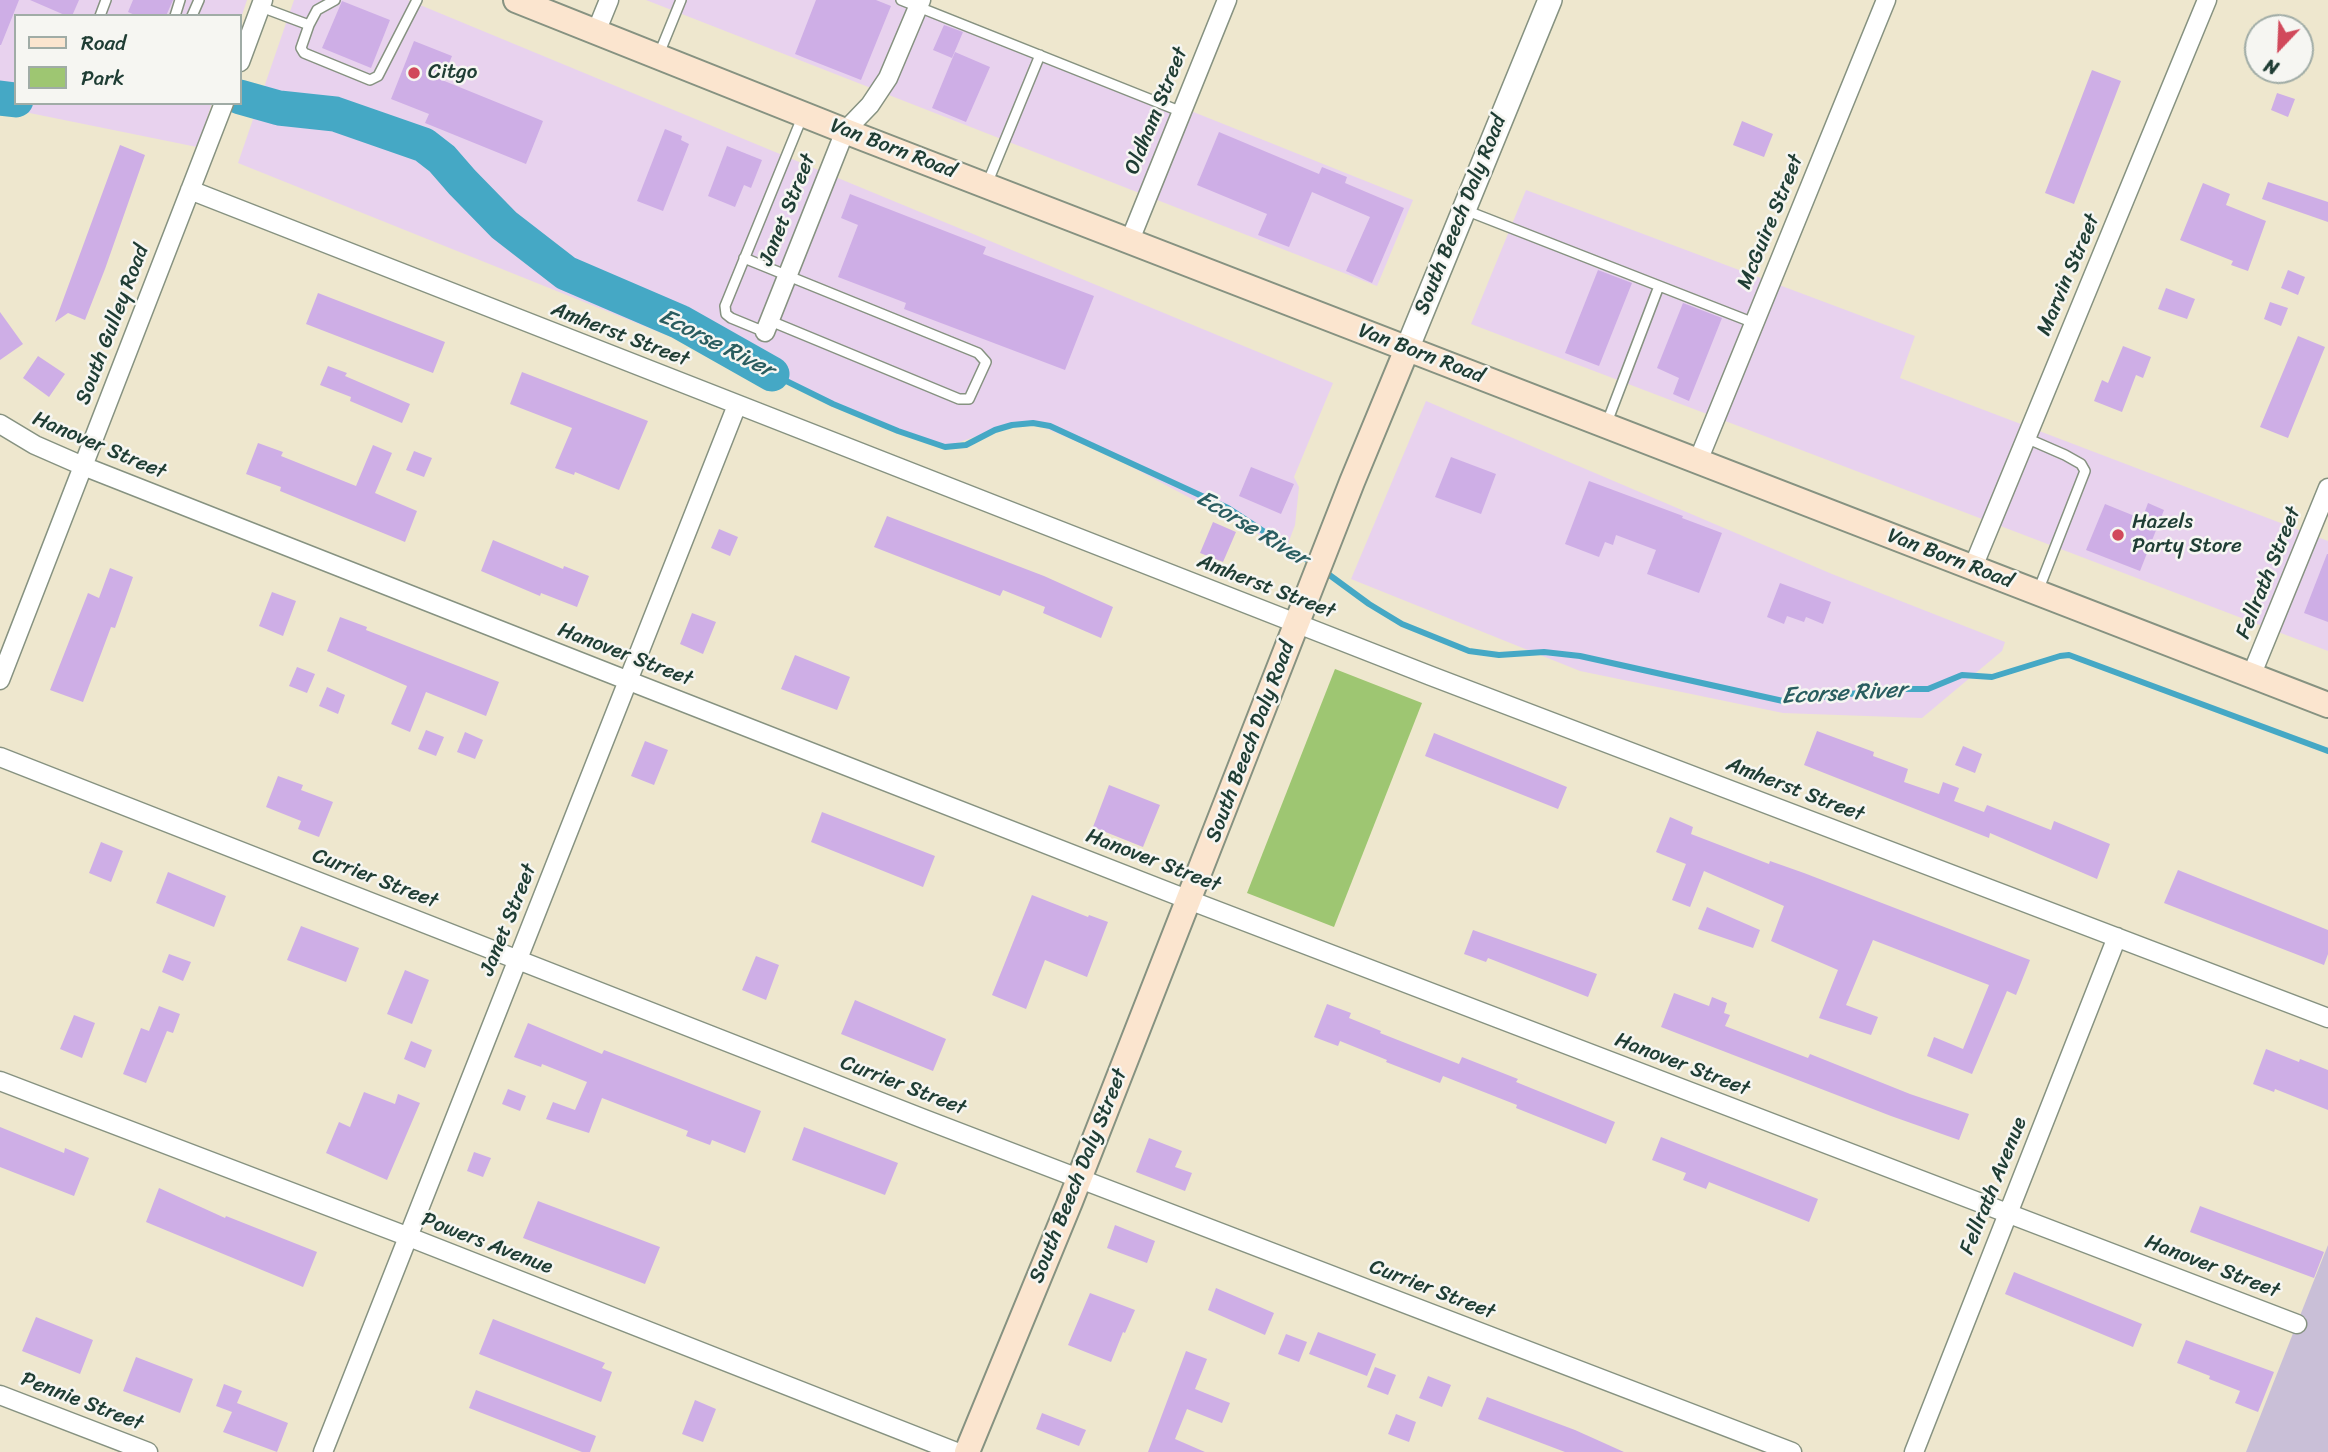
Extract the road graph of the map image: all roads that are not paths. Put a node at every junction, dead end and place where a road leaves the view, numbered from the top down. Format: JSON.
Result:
{"nodes":[{"id":1,"x":335,"y":0,"type":"edge"},
{"id":2,"x":417,"y":0,"type":"edge"},
{"id":3,"x":516,"y":0,"type":"edge"},
{"id":4,"x":609,"y":0,"type":"edge"},
{"id":5,"x":681,"y":0,"type":"edge"},
{"id":6,"x":1227,"y":0,"type":"edge"},
{"id":7,"x":1550,"y":0,"type":"edge"},
{"id":8,"x":1886,"y":0,"type":"edge"},
{"id":9,"x":2207,"y":0,"type":"edge"},
{"id":10,"x":913,"y":2,"type":"edge"},
{"id":11,"x":262,"y":3,"type":"edge"},
{"id":12,"x":309,"y":25,"type":"junction"},
{"id":13,"x":596,"y":32,"type":"junction"},
{"id":14,"x":242,"y":55,"type":"edge"},
{"id":15,"x":1040,"y":55,"type":"junction"},
{"id":16,"x":658,"y":56,"type":"junction"},
{"id":17,"x":222,"y":107,"type":"edge"},
{"id":18,"x":1182,"y":111,"type":"junction"},
{"id":19,"x":803,"y":114,"type":"junction"},
{"id":20,"x":845,"y":131,"type":"junction"},
{"id":21,"x":987,"y":186,"type":"junction"},
{"id":22,"x":190,"y":190,"type":"junction"},
{"id":23,"x":1464,"y":209,"type":"junction"},
{"id":24,"x":1130,"y":240,"type":"junction"},
{"id":25,"x":744,"y":258,"type":"junction"},
{"id":26,"x":787,"y":274,"type":"junction"},
{"id":27,"x":1659,"y":286,"type":"junction"},
{"id":28,"x":1754,"y":323,"type":"junction"},
{"id":29,"x":766,"y":326,"type":"junction"},
{"id":30,"x":1407,"y":348,"type":"junction"},
{"id":31,"x":737,"y":405,"type":"junction"},
{"id":32,"x":0,"y":424,"type":"edge"},
{"id":33,"x":1606,"y":426,"type":"junction"},
{"id":34,"x":2026,"y":438,"type":"junction"},
{"id":35,"x":1698,"y":461,"type":"junction"},
{"id":36,"x":83,"y":467,"type":"junction"},
{"id":37,"x":2328,"y":488,"type":"edge"},
{"id":38,"x":1973,"y":567,"type":"junction"},
{"id":39,"x":2038,"y":592,"type":"junction"},
{"id":40,"x":1298,"y":624,"type":"junction"},
{"id":41,"x":2251,"y":676,"type":"junction"},
{"id":42,"x":0,"y":680,"type":"edge"},
{"id":43,"x":629,"y":681,"type":"junction"},
{"id":44,"x":2328,"y":705,"type":"edge"},
{"id":45,"x":0,"y":757,"type":"edge"},
{"id":46,"x":1189,"y":900,"type":"junction"},
{"id":47,"x":2117,"y":937,"type":"junction"},
{"id":48,"x":518,"y":959,"type":"junction"},
{"id":49,"x":2328,"y":1018,"type":"edge"},
{"id":50,"x":0,"y":1081,"type":"edge"},
{"id":51,"x":1079,"y":1179,"type":"junction"},
{"id":52,"x":2008,"y":1214,"type":"junction"},
{"id":53,"x":409,"y":1237,"type":"junction"},
{"id":54,"x":2297,"y":1324,"type":"dead end"},
{"id":55,"x":0,"y":1395,"type":"edge"},
{"id":56,"x":148,"y":1452,"type":"edge"},
{"id":57,"x":323,"y":1452,"type":"edge"},
{"id":58,"x":956,"y":1452,"type":"edge"},
{"id":59,"x":967,"y":1452,"type":"edge"},
{"id":60,"x":1792,"y":1452,"type":"edge"},
{"id":61,"x":1914,"y":1452,"type":"edge"}],
"edges":[{"from":1,"to":12,"type":"lane"},
{"from":2,"to":12,"type":"lane"},
{"from":3,"to":13,"type":"main road","name":"Van Born Road"},
{"from":4,"to":13,"type":"street"},
{"from":5,"to":16,"type":"lane"},
{"from":6,"to":18,"type":"street","name":"Oldham Street"},
{"from":7,"to":23,"type":"street","name":"South Beech Daly Road"},
{"from":8,"to":28,"type":"street","name":"McGuire Street"},
{"from":9,"to":34,"type":"street","name":"Marvin Street"},
{"from":10,"to":15,"type":"lane"},
{"from":10,"to":20,"type":"street","name":"Janet Street"},
{"from":11,"to":12,"type":"lane"},
{"from":11,"to":14,"type":"street"},
{"from":13,"to":16,"type":"main road","name":"Van Born Road"},
{"from":15,"to":18,"type":"lane"},
{"from":15,"to":21,"type":"lane"},
{"from":16,"to":19,"type":"main road","name":"Van Born Road"},
{"from":17,"to":22,"type":"street","name":"South Gulley Road"},
{"from":18,"to":24,"type":"street","name":"Oldham Street"},
{"from":19,"to":20,"type":"main road","name":"Van Born Road"},
{"from":19,"to":25,"type":"lane"},
{"from":20,"to":21,"type":"main road","name":"Van Born Road"},
{"from":20,"to":26,"type":"street","name":"Janet Street"},
{"from":21,"to":24,"type":"main road","name":"Van Born Road"},
{"from":22,"to":31,"type":"street","name":"Amherst Street"},
{"from":22,"to":36,"type":"street","name":"South Gulley Road"},
{"from":23,"to":27,"type":"lane"},
{"from":23,"to":30,"type":"street","name":"South Beech Daly Road"},
{"from":24,"to":30,"type":"main road","name":"Van Born Road"},
{"from":25,"to":26,"type":"lane"},
{"from":25,"to":29,"type":"lane"},
{"from":26,"to":29,"type":"street","name":"Janet Street"},
{"from":26,"to":29,"type":"lane"},
{"from":27,"to":28,"type":"lane"},
{"from":27,"to":33,"type":"lane"},
{"from":28,"to":35,"type":"street","name":"McGuire Street"},
{"from":30,"to":33,"type":"main road","name":"Van Born Road"},
{"from":30,"to":40,"type":"main road","name":"South Beech Daly Road"},
{"from":31,"to":40,"type":"street","name":"Amherst Street"},
{"from":31,"to":43,"type":"street","name":"Janet Street"},
{"from":32,"to":36,"type":"street","name":"Hanover Street"},
{"from":33,"to":35,"type":"main road","name":"Van Born Road"},
{"from":34,"to":38,"type":"street","name":"Marvin Street"},
{"from":34,"to":39,"type":"lane"},
{"from":35,"to":38,"type":"main road","name":"Van Born Road"},
{"from":36,"to":42,"type":"street","name":"South Gulley Road"},
{"from":36,"to":43,"type":"street","name":"Hanover Street"},
{"from":37,"to":41,"type":"street","name":"Fellrath Street"},
{"from":38,"to":39,"type":"main road","name":"Van Born Road"},
{"from":39,"to":41,"type":"main road","name":"Van Born Road"},
{"from":40,"to":46,"type":"main road","name":"South Beech Daly Road"},
{"from":40,"to":47,"type":"street","name":"Amherst Street"},
{"from":41,"to":44,"type":"main road","name":"Van Born Road"},
{"from":43,"to":46,"type":"street","name":"Hanover Street"},
{"from":43,"to":48,"type":"street","name":"Janet Street"},
{"from":45,"to":48,"type":"street","name":"Currier Street"},
{"from":46,"to":51,"type":"main road","name":"South Beech Daly Street"},
{"from":46,"to":52,"type":"street","name":"Hanover Street"},
{"from":47,"to":49,"type":"street","name":"Amherst Street"},
{"from":47,"to":52,"type":"street","name":"Fellrath Avenue"},
{"from":48,"to":51,"type":"street","name":"Currier Street"},
{"from":48,"to":53,"type":"street","name":"Janet Street"},
{"from":50,"to":53,"type":"street","name":"Powers Avenue"},
{"from":51,"to":59,"type":"main road","name":"South Beech Daly Street"},
{"from":51,"to":60,"type":"street","name":"Currier Street"},
{"from":52,"to":54,"type":"street","name":"Hanover Street"},
{"from":52,"to":61,"type":"street","name":"Fellrath Avenue"},
{"from":53,"to":57,"type":"street","name":"Janet Street"},
{"from":53,"to":58,"type":"street","name":"Powers Avenue"},
{"from":55,"to":56,"type":"street","name":"Pennie Street"}]}
